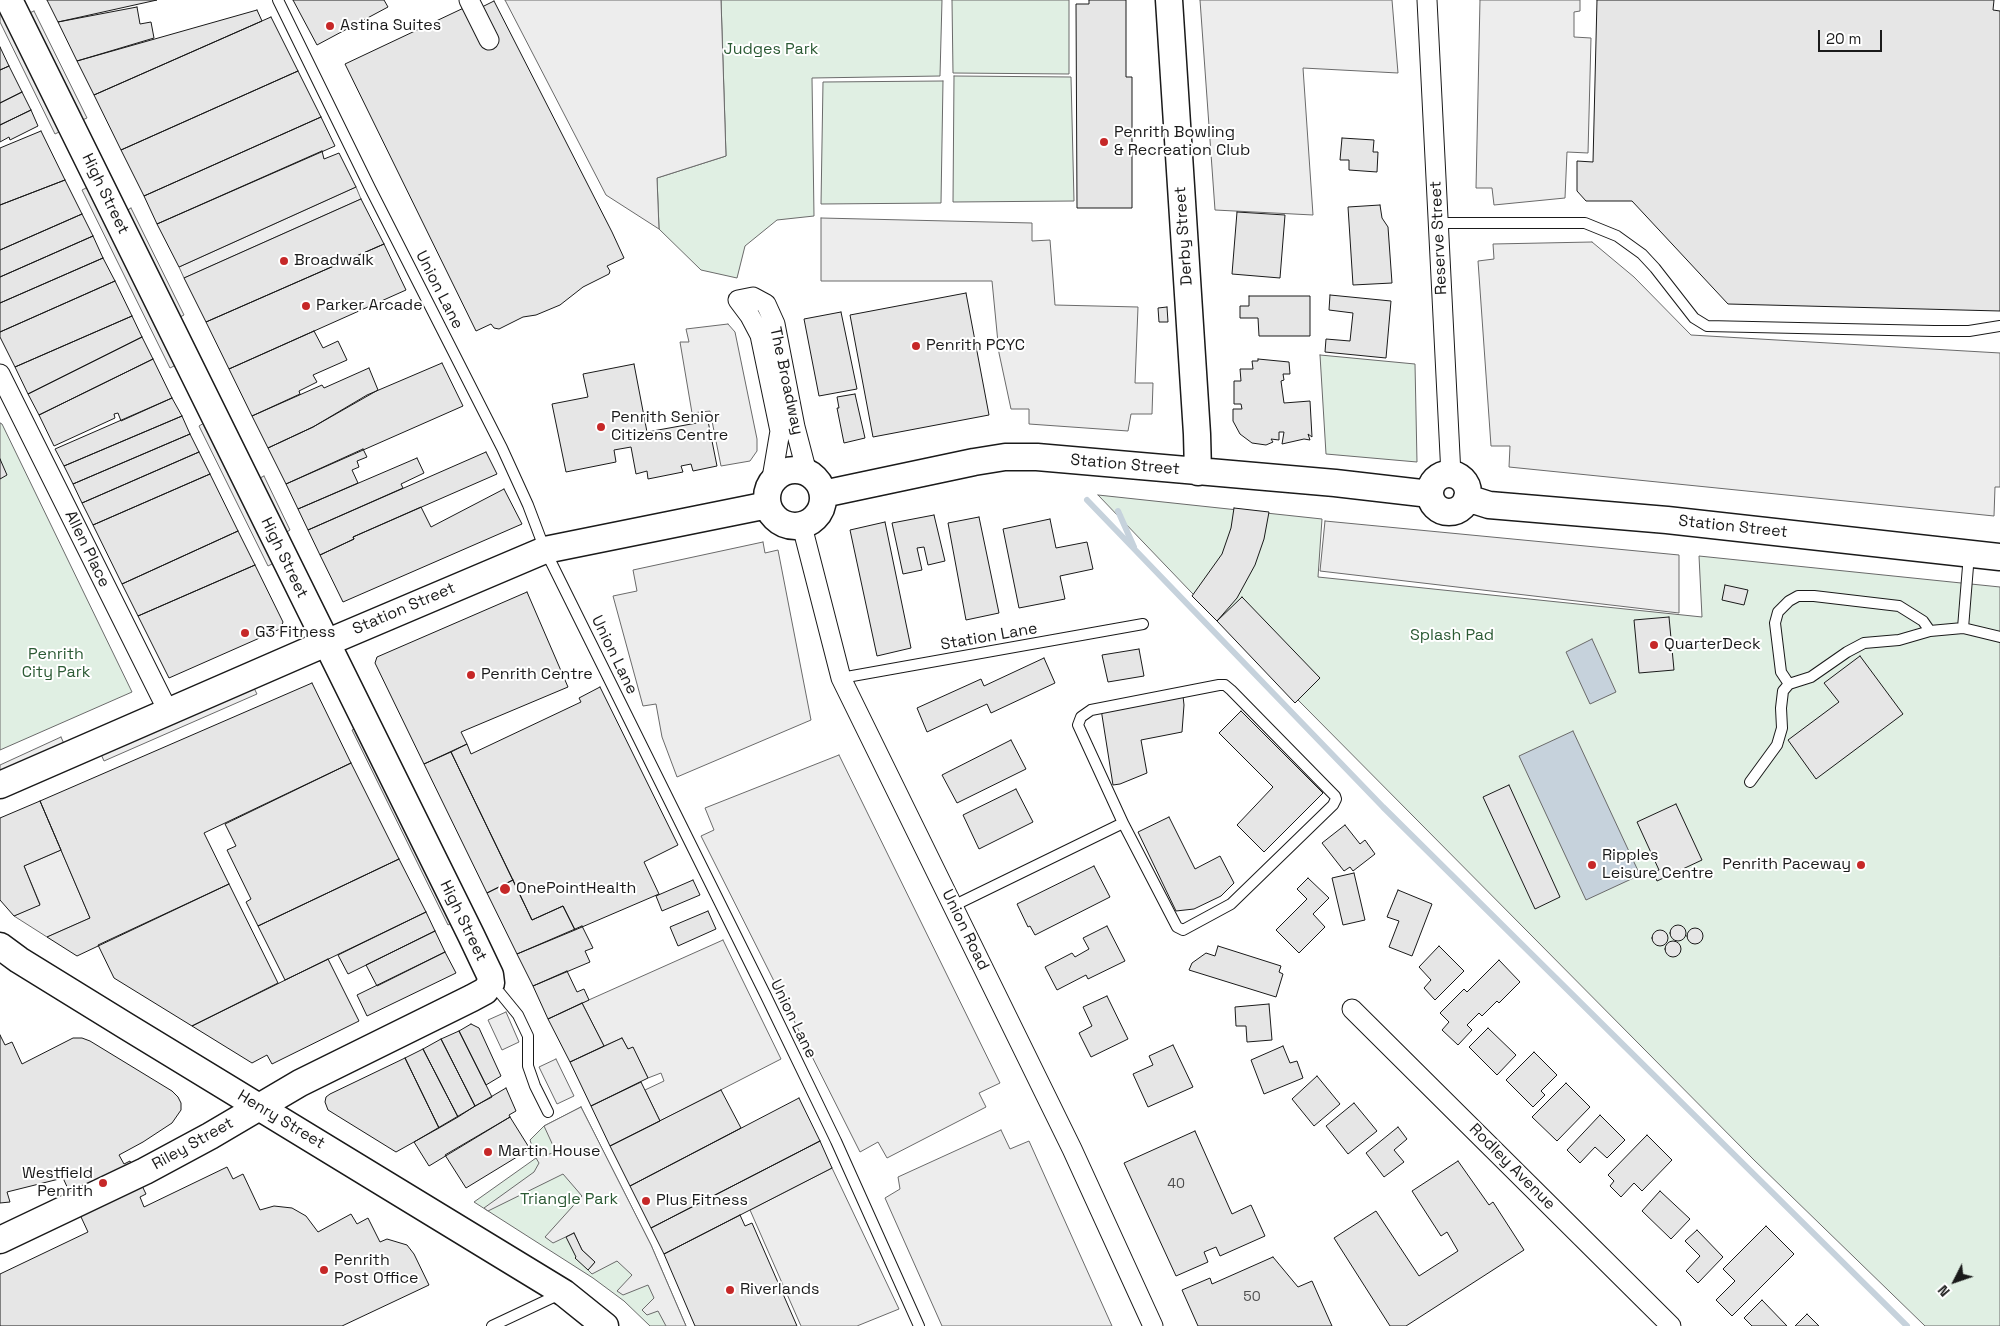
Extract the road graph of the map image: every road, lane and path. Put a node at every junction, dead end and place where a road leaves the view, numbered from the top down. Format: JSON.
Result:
{"nodes":[{"id":1,"x":9,"y":0,"type":"edge"},
{"id":2,"x":278,"y":0,"type":"edge"},
{"id":3,"x":469,"y":0,"type":"edge"},
{"id":4,"x":1169,"y":0,"type":"edge"},
{"id":5,"x":1426,"y":0,"type":"edge"},
{"id":6,"x":489,"y":40,"type":"dead end"},
{"id":7,"x":1438,"y":223,"type":"junction"},
{"id":8,"x":2000,"y":326,"type":"edge"},
{"id":9,"x":2,"y":383,"type":"edge"},
{"id":10,"x":1198,"y":472,"type":"junction"},
{"id":11,"x":807,"y":473,"type":"junction"},
{"id":12,"x":1451,"y":475,"type":"junction"},
{"id":13,"x":770,"y":494,"type":"junction"},
{"id":14,"x":823,"y":494,"type":"junction"},
{"id":15,"x":1430,"y":494,"type":"junction"},
{"id":16,"x":1467,"y":498,"type":"junction"},
{"id":17,"x":802,"y":526,"type":"junction"},
{"id":18,"x":545,"y":550,"type":"junction"},
{"id":19,"x":1969,"y":554,"type":"junction"},
{"id":20,"x":2000,"y":557,"type":"edge"},
{"id":21,"x":1143,"y":624,"type":"dead end"},
{"id":22,"x":1963,"y":628,"type":"junction"},
{"id":23,"x":1930,"y":630,"type":"junction"},
{"id":24,"x":2000,"y":637,"type":"edge"},
{"id":25,"x":326,"y":643,"type":"junction"},
{"id":26,"x":841,"y":678,"type":"junction"},
{"id":27,"x":1788,"y":684,"type":"junction"},
{"id":28,"x":168,"y":712,"type":"junction"},
{"id":29,"x":1750,"y":782,"type":"dead end"},
{"id":30,"x":0,"y":785,"type":"edge"},
{"id":31,"x":1123,"y":823,"type":"junction"},
{"id":32,"x":952,"y":906,"type":"junction"},
{"id":33,"x":0,"y":946,"type":"edge"},
{"id":34,"x":489,"y":987,"type":"junction"},
{"id":35,"x":1352,"y":1009,"type":"dead end"},
{"id":36,"x":259,"y":1107,"type":"junction"},
{"id":37,"x":548,"y":1112,"type":"dead end"},
{"id":38,"x":0,"y":1240,"type":"edge"},
{"id":39,"x":564,"y":1293,"type":"junction"},
{"id":40,"x":492,"y":1326,"type":"edge"},
{"id":41,"x":605,"y":1326,"type":"edge"},
{"id":42,"x":919,"y":1326,"type":"edge"},
{"id":43,"x":1153,"y":1326,"type":"edge"},
{"id":44,"x":1671,"y":1326,"type":"edge"}],
"edges":[{"from":1,"to":25,"type":"street","name":"High Street"},
{"from":2,"to":18,"type":"lane","name":"Union Lane"},
{"from":3,"to":6,"type":"street"},
{"from":4,"to":10,"type":"street","name":"Derby Street"},
{"from":5,"to":7,"type":"street","name":"Reserve Street"},
{"from":7,"to":8,"type":"lane"},
{"from":7,"to":12,"type":"street","name":"Reserve Street"},
{"from":9,"to":28,"type":"street","name":"Allen Place"},
{"from":10,"to":14,"type":"street","name":"Station Street"},
{"from":10,"to":15,"type":"street","name":"Station Street"},
{"from":11,"to":13,"type":"street"},
{"from":11,"to":13,"type":"street","name":"The Broadway"},
{"from":11,"to":14,"type":"street"},
{"from":12,"to":15,"type":"street"},
{"from":12,"to":16,"type":"street"},
{"from":13,"to":17,"type":"street"},
{"from":13,"to":18,"type":"street","name":"Station Street"},
{"from":14,"to":17,"type":"street"},
{"from":15,"to":16,"type":"street"},
{"from":16,"to":19,"type":"street","name":"Station Street"},
{"from":17,"to":26,"type":"street","name":"Union Road"},
{"from":18,"to":25,"type":"street","name":"Station Street"},
{"from":18,"to":42,"type":"lane","name":"Union Lane"},
{"from":19,"to":20,"type":"street","name":"Station Street"},
{"from":19,"to":22,"type":"lane"},
{"from":21,"to":26,"type":"lane","name":"Station Lane"},
{"from":22,"to":23,"type":"lane"},
{"from":22,"to":24,"type":"lane"},
{"from":23,"to":27,"type":"lane"},
{"from":23,"to":27,"type":"lane"},
{"from":25,"to":28,"type":"street","name":"Station Street"},
{"from":25,"to":34,"type":"street","name":"High Street"},
{"from":26,"to":32,"type":"street","name":"Union Road"},
{"from":27,"to":29,"type":"lane"},
{"from":28,"to":30,"type":"street","name":"Station Street"},
{"from":31,"to":31,"type":"lane"},
{"from":31,"to":32,"type":"lane"},
{"from":32,"to":43,"type":"street","name":"Union Road"},
{"from":33,"to":36,"type":"street","name":"Henry Street"},
{"from":34,"to":36,"type":"street","name":"Riley Street"},
{"from":34,"to":37,"type":"lane"},
{"from":35,"to":44,"type":"street","name":"Rodley Avenue"},
{"from":36,"to":38,"type":"street","name":"Riley Street"},
{"from":36,"to":39,"type":"street","name":"Henry Street"},
{"from":39,"to":40,"type":"lane"},
{"from":39,"to":41,"type":"street"}]}
